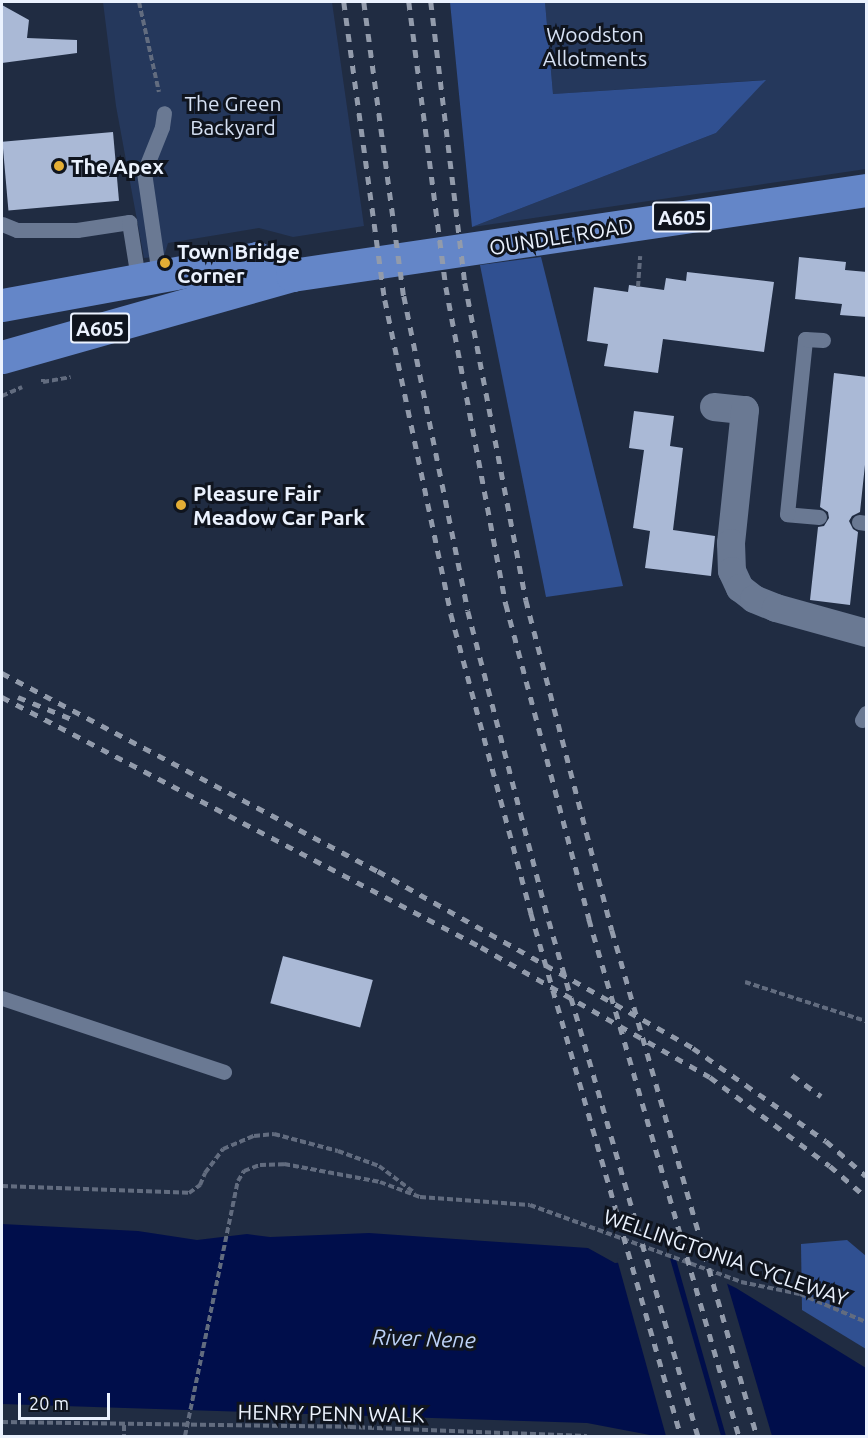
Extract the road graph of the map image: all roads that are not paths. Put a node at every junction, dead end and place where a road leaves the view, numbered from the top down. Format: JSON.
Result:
{"nodes":[{"id":1,"x":164,"y":113,"type":"road end"},
{"id":2,"x":867,"y":190,"type":"edge"},
{"id":3,"x":2,"y":224,"type":"edge"},
{"id":4,"x":292,"y":274,"type":"junction"},
{"id":5,"x":149,"y":277,"type":"junction"},
{"id":6,"x":198,"y":299,"type":"junction"},
{"id":7,"x":2,"y":305,"type":"edge"},
{"id":8,"x":2,"y":328,"type":"edge"},
{"id":9,"x":823,"y":340,"type":"dead end"},
{"id":10,"x":2,"y":357,"type":"edge"},
{"id":11,"x":714,"y":407,"type":"dead end"},
{"id":12,"x":819,"y":517,"type":"dead end"},
{"id":13,"x":862,"y":632,"type":"edge"},
{"id":14,"x":2,"y":998,"type":"edge"},
{"id":15,"x":224,"y":1072,"type":"dead end"}],
"edges":[{"from":1,"to":5,"type":"lane"},
{"from":2,"to":4,"type":"main road","name":"OUNDLE ROAD","number":"A605"},
{"from":3,"to":5,"type":"lane"},
{"from":4,"to":5,"type":"main road","number":"A605"},
{"from":4,"to":6,"type":"main road","name":"OUNDLE ROAD","number":"A605"},
{"from":5,"to":7,"type":"main road","number":"A605"},
{"from":6,"to":8,"type":"main road","name":"OUNDLE ROAD","number":"A605"},
{"from":6,"to":10,"type":"main road","name":"OUNDLE ROAD","number":"A605"},
{"from":9,"to":12,"type":"lane"},
{"from":11,"to":13,"type":"street"},
{"from":14,"to":15,"type":"lane"}]}
